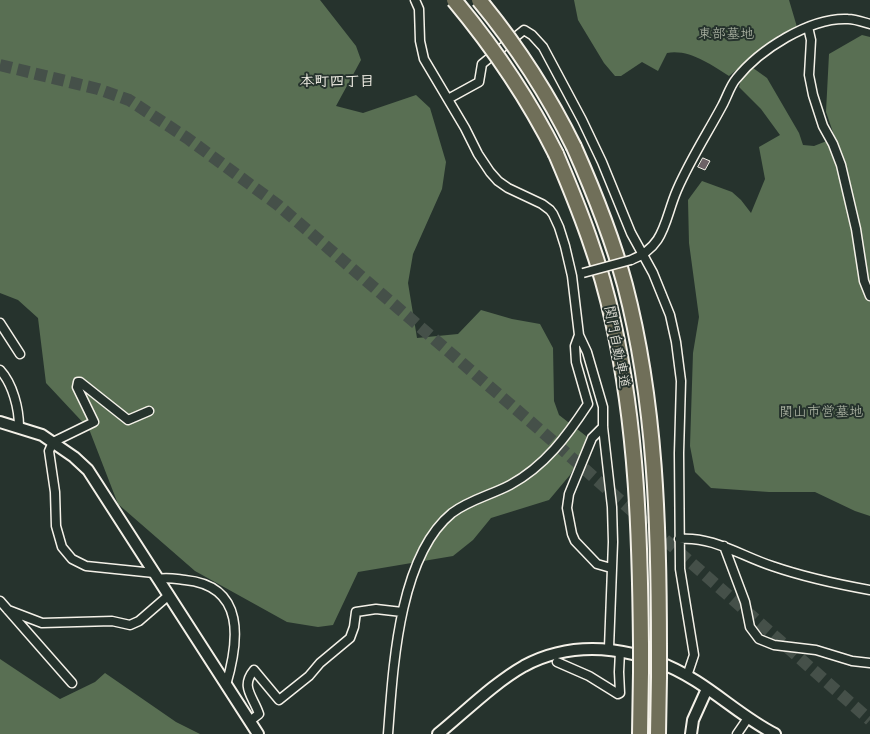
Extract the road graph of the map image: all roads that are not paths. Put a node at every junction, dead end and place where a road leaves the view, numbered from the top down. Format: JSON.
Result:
{"nodes":[{"id":1,"x":415,"y":0,"type":"edge"},
{"id":2,"x":454,"y":0,"type":"edge"},
{"id":3,"x":479,"y":0,"type":"edge"},
{"id":4,"x":870,"y":24,"type":"edge"},
{"id":5,"x":808,"y":27,"type":"junction"},
{"id":6,"x":448,"y":99,"type":"junction"},
{"id":7,"x":644,"y":255,"type":"junction"},
{"id":8,"x":572,"y":276,"type":"junction"},
{"id":9,"x":870,"y":296,"type":"edge"},
{"id":10,"x":0,"y":323,"type":"edge"},
{"id":11,"x":579,"y":335,"type":"junction"},
{"id":12,"x":20,"y":354,"type":"dead end"},
{"id":13,"x":0,"y":370,"type":"edge"},
{"id":14,"x":149,"y":411,"type":"dead end"},
{"id":15,"x":0,"y":422,"type":"edge"},
{"id":16,"x":19,"y":427,"type":"junction"},
{"id":17,"x":603,"y":427,"type":"junction"},
{"id":18,"x":53,"y":442,"type":"junction"},
{"id":19,"x":679,"y":539,"type":"junction"},
{"id":20,"x":724,"y":546,"type":"junction"},
{"id":21,"x":611,"y":568,"type":"junction"},
{"id":22,"x":156,"y":576,"type":"junction"},
{"id":23,"x":870,"y":590,"type":"edge"},
{"id":24,"x":169,"y":595,"type":"junction"},
{"id":25,"x":0,"y":601,"type":"edge"},
{"id":26,"x":8,"y":610,"type":"junction"},
{"id":27,"x":402,"y":612,"type":"junction"},
{"id":28,"x":608,"y":648,"type":"junction"},
{"id":29,"x":620,"y":651,"type":"junction"},
{"id":30,"x":556,"y":662,"type":"dead end"},
{"id":31,"x":870,"y":663,"type":"edge"},
{"id":32,"x":688,"y":676,"type":"junction"},
{"id":33,"x":72,"y":683,"type":"dead end"},
{"id":34,"x":226,"y":685,"type":"junction"},
{"id":35,"x":707,"y":689,"type":"junction"},
{"id":36,"x":748,"y":718,"type":"junction"},
{"id":37,"x":250,"y":721,"type":"junction"},
{"id":38,"x":258,"y":734,"type":"edge"},
{"id":39,"x":388,"y":734,"type":"edge"},
{"id":40,"x":438,"y":734,"type":"edge"},
{"id":41,"x":640,"y":734,"type":"edge"},
{"id":42,"x":658,"y":734,"type":"edge"},
{"id":43,"x":691,"y":734,"type":"edge"},
{"id":44,"x":737,"y":734,"type":"edge"},
{"id":45,"x":775,"y":734,"type":"edge"}],
"edges":[{"from":1,"to":6,"type":"street"},
{"from":2,"to":41,"type":"highway","name":"関門自動車道","bridge":true},
{"from":3,"to":42,"type":"highway","name":"関門自動車道","bridge":true},
{"from":4,"to":5,"type":"street"},
{"from":5,"to":7,"type":"street"},
{"from":5,"to":9,"type":"street"},
{"from":6,"to":7,"type":"street"},
{"from":6,"to":8,"type":"street"},
{"from":7,"to":8,"type":"street","bridge":true},
{"from":7,"to":19,"type":"street"},
{"from":8,"to":11,"type":"street"},
{"from":10,"to":12,"type":"street"},
{"from":11,"to":17,"type":"street"},
{"from":11,"to":27,"type":"street"},
{"from":13,"to":16,"type":"street"},
{"from":14,"to":18,"type":"street"},
{"from":15,"to":16,"type":"street"},
{"from":16,"to":18,"type":"street"},
{"from":17,"to":21,"type":"street"},
{"from":17,"to":21,"type":"street"},
{"from":18,"to":22,"type":"street"},
{"from":18,"to":22,"type":"street"},
{"from":19,"to":20,"type":"street"},
{"from":19,"to":32,"type":"street"},
{"from":20,"to":23,"type":"street"},
{"from":20,"to":31,"type":"street"},
{"from":21,"to":28,"type":"street"},
{"from":22,"to":24,"type":"street"},
{"from":22,"to":34,"type":"street"},
{"from":24,"to":26,"type":"street"},
{"from":24,"to":34,"type":"street"},
{"from":25,"to":26,"type":"street"},
{"from":26,"to":33,"type":"street"},
{"from":27,"to":37,"type":"street"},
{"from":27,"to":39,"type":"street"},
{"from":28,"to":29,"type":"street"},
{"from":28,"to":40,"type":"street"},
{"from":29,"to":30,"type":"street"},
{"from":29,"to":32,"type":"street"},
{"from":32,"to":35,"type":"street"},
{"from":34,"to":37,"type":"street"},
{"from":35,"to":36,"type":"street"},
{"from":35,"to":43,"type":"street"},
{"from":36,"to":44,"type":"street"},
{"from":36,"to":45,"type":"street"},
{"from":37,"to":38,"type":"street"}]}
